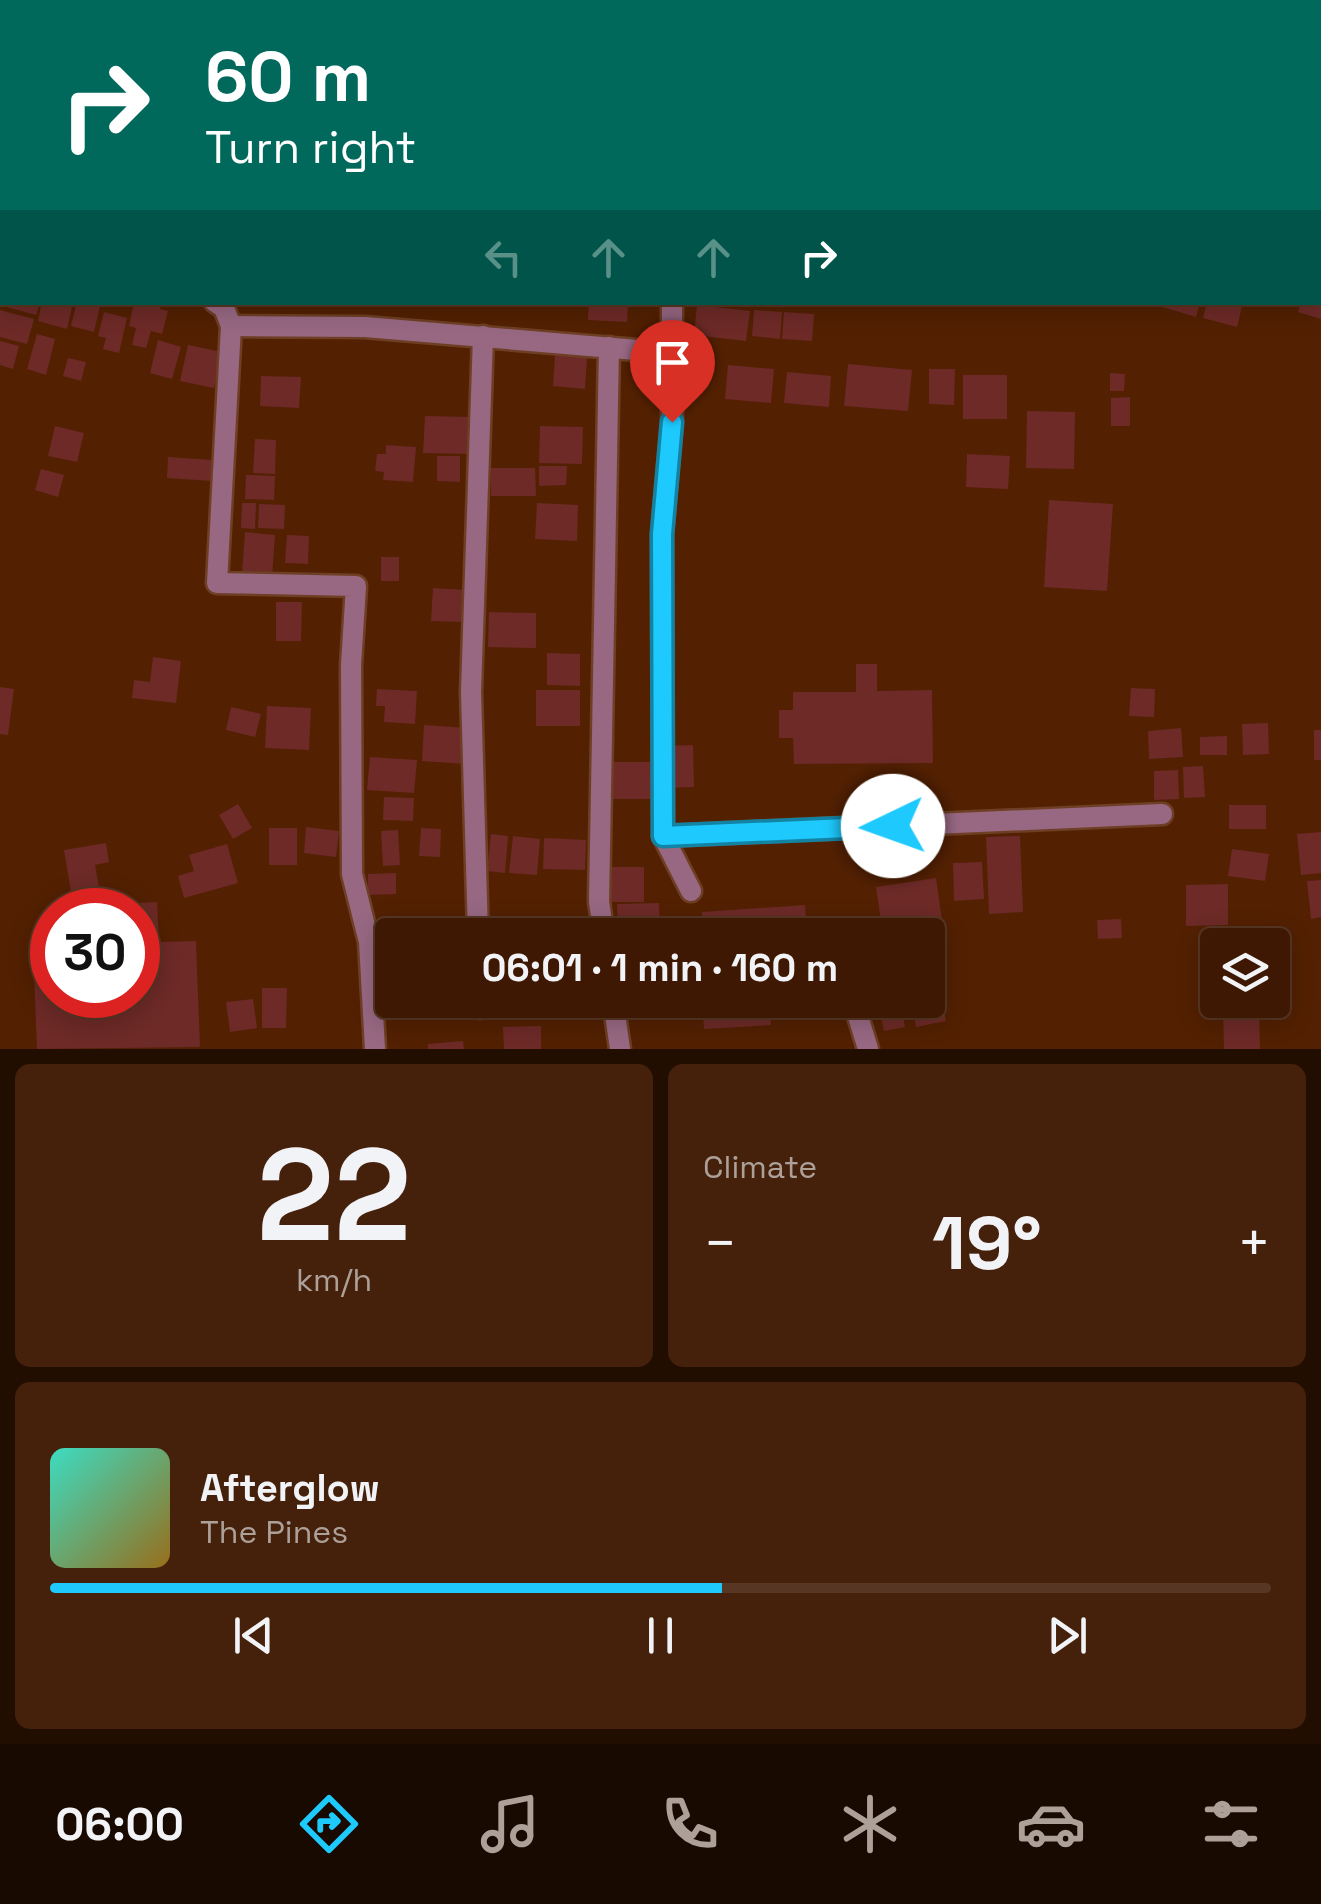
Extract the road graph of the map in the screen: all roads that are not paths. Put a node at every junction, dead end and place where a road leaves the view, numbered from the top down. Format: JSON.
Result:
{"nodes":[{"id":1,"x":220,"y":305,"type":"edge"},
{"id":2,"x":672,"y":305,"type":"edge"},
{"id":3,"x":230,"y":326,"type":"junction"},
{"id":4,"x":483,"y":336,"type":"junction"},
{"id":5,"x":609,"y":347,"type":"junction"},
{"id":6,"x":672,"y":353,"type":"junction"},
{"id":7,"x":1162,"y":814,"type":"dead end"},
{"id":8,"x":663,"y":836,"type":"junction"},
{"id":9,"x":690,"y":891,"type":"dead end"},
{"id":10,"x":478,"y":918,"type":"edge"},
{"id":11,"x":601,"y":918,"type":"edge"},
{"id":12,"x":616,"y":1018,"type":"edge"},
{"id":13,"x":858,"y":1018,"type":"edge"},
{"id":14,"x":375,"y":1049,"type":"edge"},
{"id":15,"x":620,"y":1049,"type":"edge"},
{"id":16,"x":868,"y":1049,"type":"edge"}],
"edges":[{"from":1,"to":3,"type":"street"},
{"from":2,"to":6,"type":"street"},
{"from":3,"to":4,"type":"street"},
{"from":3,"to":14,"type":"street"},
{"from":4,"to":5,"type":"street"},
{"from":4,"to":10,"type":"street"},
{"from":5,"to":6,"type":"street"},
{"from":5,"to":11,"type":"street"},
{"from":6,"to":8,"type":"street"},
{"from":7,"to":8,"type":"street"},
{"from":8,"to":9,"type":"street"},
{"from":12,"to":15,"type":"street"},
{"from":13,"to":16,"type":"street"}]}
